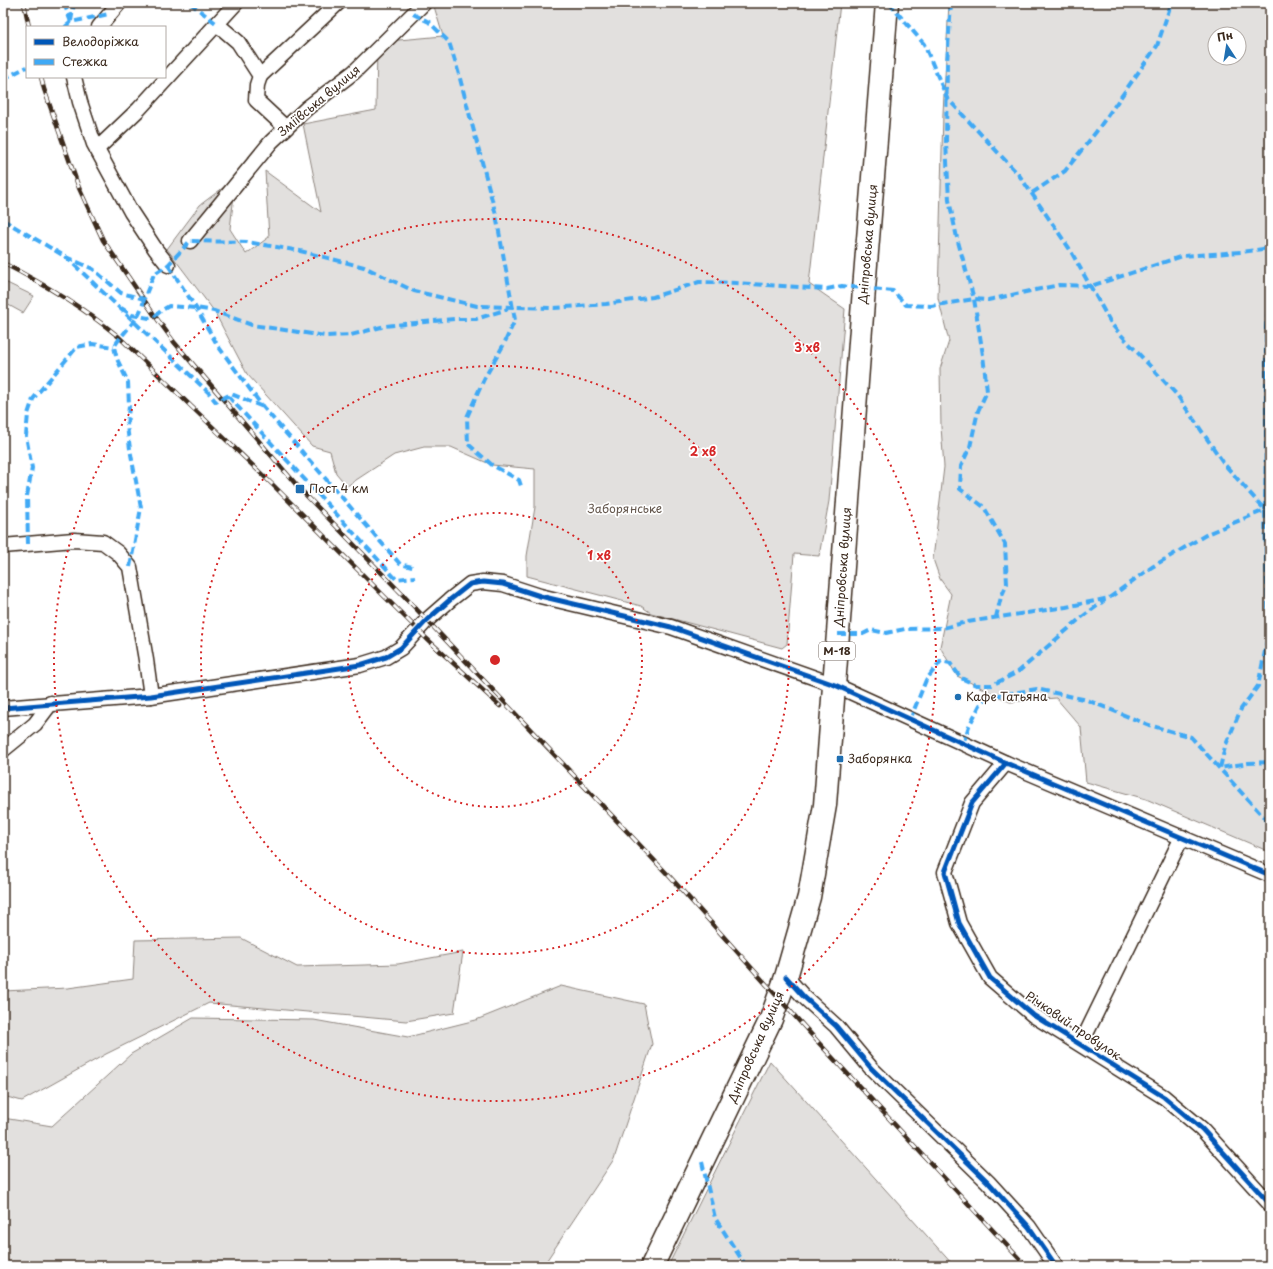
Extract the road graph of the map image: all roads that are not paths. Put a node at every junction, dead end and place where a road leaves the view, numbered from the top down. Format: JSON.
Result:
{"nodes":[{"id":1,"x":119,"y":3,"type":"edge"},
{"id":2,"x":236,"y":3,"type":"edge"},
{"id":3,"x":338,"y":3,"type":"edge"},
{"id":4,"x":424,"y":3,"type":"edge"},
{"id":5,"x":888,"y":3,"type":"edge"},
{"id":6,"x":217,"y":24,"type":"junction"},
{"id":7,"x":100,"y":26,"type":"edge"},
{"id":8,"x":260,"y":76,"type":"junction"},
{"id":9,"x":74,"y":78,"type":"edge"},
{"id":10,"x":286,"y":128,"type":"junction"},
{"id":11,"x":97,"y":149,"type":"junction"},
{"id":12,"x":190,"y":241,"type":"dead end"},
{"id":13,"x":168,"y":265,"type":"dead end"},
{"id":14,"x":3,"y":546,"type":"edge"},
{"id":15,"x":835,"y":685,"type":"junction"},
{"id":16,"x":151,"y":696,"type":"junction"},
{"id":17,"x":51,"y":703,"type":"junction"},
{"id":18,"x":3,"y":708,"type":"edge"},
{"id":19,"x":3,"y":750,"type":"edge"},
{"id":20,"x":1006,"y":763,"type":"junction"},
{"id":21,"x":1182,"y":837,"type":"junction"},
{"id":22,"x":1270,"y":875,"type":"edge"},
{"id":23,"x":786,"y":977,"type":"junction"},
{"id":24,"x":1081,"y":1044,"type":"junction"},
{"id":25,"x":1270,"y":1204,"type":"edge"},
{"id":26,"x":652,"y":1266,"type":"edge"},
{"id":27,"x":1056,"y":1266,"type":"edge"}],
"edges":[{"from":1,"to":7,"type":"street"},
{"from":2,"to":6,"type":"street"},
{"from":3,"to":8,"type":"street"},
{"from":4,"to":10,"type":"street","name":"Зміївська вулиця"},
{"from":5,"to":15,"type":"highway","name":"Дніпровська вулиця","number":"М-18"},
{"from":6,"to":8,"type":"street"},
{"from":6,"to":11,"type":"street"},
{"from":8,"to":10,"type":"street"},
{"from":9,"to":11,"type":"street"},
{"from":10,"to":12,"type":"street","name":"Зміївська вулиця"},
{"from":11,"to":13,"type":"street"},
{"from":14,"to":16,"type":"street"},
{"from":15,"to":16,"type":"street"},
{"from":15,"to":20,"type":"street"},
{"from":15,"to":23,"type":"highway","name":"Дніпровська вулиця","number":"М-18"},
{"from":16,"to":17,"type":"street"},
{"from":17,"to":18,"type":"street"},
{"from":17,"to":19,"type":"street"},
{"from":20,"to":21,"type":"street"},
{"from":20,"to":24,"type":"street","name":"Річковий провулок"},
{"from":21,"to":22,"type":"street"},
{"from":21,"to":24,"type":"street"},
{"from":23,"to":26,"type":"highway","name":"Дніпровська вулиця","number":"М-18"},
{"from":23,"to":27,"type":"street"},
{"from":24,"to":25,"type":"street","name":"Річковий провулок"}]}
